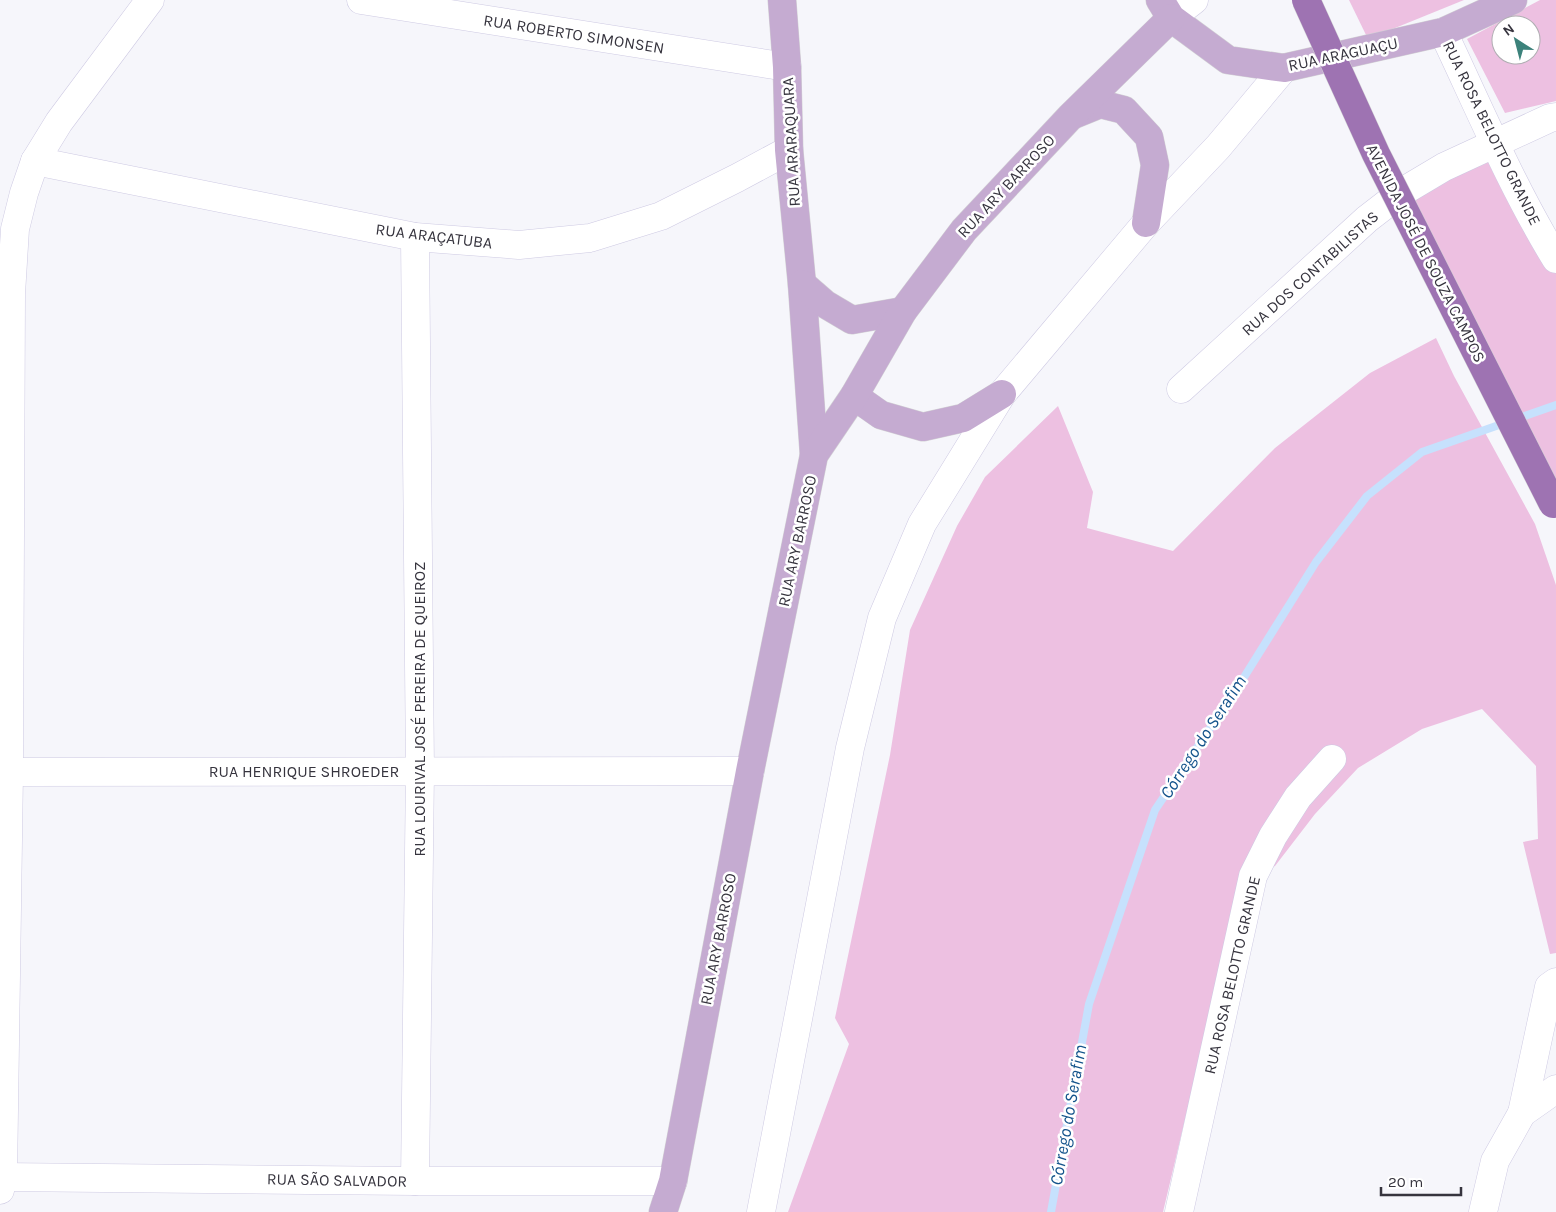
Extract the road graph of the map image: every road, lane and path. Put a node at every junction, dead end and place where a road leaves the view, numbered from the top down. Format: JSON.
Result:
{"nodes":[{"id":1,"x":150,"y":0,"type":"edge"},
{"id":2,"x":361,"y":0,"type":"edge"},
{"id":3,"x":782,"y":0,"type":"edge"},
{"id":4,"x":1194,"y":0,"type":"edge"},
{"id":5,"x":1306,"y":0,"type":"edge"},
{"id":6,"x":1513,"y":0,"type":"edge"},
{"id":7,"x":1165,"y":9,"type":"edge"},
{"id":8,"x":1443,"y":32,"type":"junction"},
{"id":9,"x":787,"y":67,"type":"junction"},
{"id":10,"x":1284,"y":68,"type":"junction"},
{"id":11,"x":1071,"y":116,"type":"junction"},
{"id":12,"x":1556,"y":117,"type":"edge"},
{"id":13,"x":1495,"y":143,"type":"junction"},
{"id":14,"x":789,"y":150,"type":"junction"},
{"id":15,"x":35,"y":161,"type":"junction"},
{"id":16,"x":1146,"y":223,"type":"junction"},
{"id":17,"x":415,"y":237,"type":"junction"},
{"id":18,"x":1556,"y":259,"type":"edge"},
{"id":19,"x":802,"y":284,"type":"junction"},
{"id":20,"x":903,"y":312,"type":"junction"},
{"id":21,"x":1181,"y":389,"type":"dead end"},
{"id":22,"x":1002,"y":394,"type":"junction"},
{"id":23,"x":854,"y":396,"type":"junction"},
{"id":24,"x":814,"y":455,"type":"junction"},
{"id":25,"x":1553,"y":504,"type":"dead end"},
{"id":26,"x":1332,"y":759,"type":"dead end"},
{"id":27,"x":420,"y":770,"type":"junction"},
{"id":28,"x":750,"y":771,"type":"junction"},
{"id":29,"x":8,"y":772,"type":"junction"},
{"id":30,"x":1556,"y":982,"type":"edge"},
{"id":31,"x":1556,"y":1089,"type":"edge"},
{"id":32,"x":1522,"y":1113,"type":"junction"},
{"id":33,"x":415,"y":1180,"type":"junction"},
{"id":34,"x":1,"y":1181,"type":"edge"},
{"id":35,"x":673,"y":1181,"type":"junction"},
{"id":36,"x":663,"y":1212,"type":"edge"},
{"id":37,"x":761,"y":1212,"type":"edge"},
{"id":38,"x":1179,"y":1212,"type":"edge"},
{"id":39,"x":1483,"y":1212,"type":"edge"}],
"edges":[{"from":1,"to":15,"type":"street"},
{"from":2,"to":9,"type":"street","name":"RUA ROBERTO SIMONSEN"},
{"from":3,"to":9,"type":"main road","name":"RUA ARARAQUARA"},
{"from":4,"to":7,"type":"street","name":"RUA ARY BARROSO"},
{"from":5,"to":25,"type":"highway","name":"AVENIDA JOSÉ DE SOUZA CAMPOS","bridge":true},
{"from":6,"to":8,"type":"main road","name":"RUA ARAGUAÇU"},
{"from":7,"to":10,"type":"main road","name":"RUA ARAGUAÇU"},
{"from":7,"to":11,"type":"main road","name":"RUA ARY BARROSO"},
{"from":8,"to":10,"type":"main road","name":"RUA ARAGUAÇU"},
{"from":8,"to":13,"type":"street","name":"RUA ROSA BELOTTO GRANDE"},
{"from":9,"to":14,"type":"main road","name":"RUA ARARAQUARA"},
{"from":10,"to":16,"type":"street"},
{"from":11,"to":16,"type":"main road"},
{"from":11,"to":20,"type":"main road","name":"RUA ARY BARROSO"},
{"from":12,"to":13,"type":"street","name":"RUA DOS CONTABILISTAS"},
{"from":13,"to":18,"type":"street","name":"RUA ROSA BELOTTO GRANDE"},
{"from":13,"to":21,"type":"street","name":"RUA DOS CONTABILISTAS"},
{"from":14,"to":17,"type":"street","name":"RUA ARAÇATUBA"},
{"from":14,"to":19,"type":"main road","name":"RUA ARARAQUARA"},
{"from":15,"to":17,"type":"street","name":"RUA ARAÇATUBA"},
{"from":15,"to":29,"type":"street"},
{"from":16,"to":22,"type":"street"},
{"from":17,"to":27,"type":"street","name":"RUA LOURIVAL JOSÉ PEREIRA DE QUEIROZ"},
{"from":19,"to":20,"type":"main road"},
{"from":19,"to":24,"type":"main road","name":"RUA ARARAQUARA"},
{"from":20,"to":23,"type":"main road","name":"RUA ARY BARROSO"},
{"from":22,"to":23,"type":"main road"},
{"from":22,"to":37,"type":"street"},
{"from":23,"to":24,"type":"main road","name":"RUA ARY BARROSO"},
{"from":24,"to":28,"type":"main road","name":"RUA ARY BARROSO"},
{"from":26,"to":38,"type":"street","name":"RUA ROSA BELOTTO GRANDE"},
{"from":27,"to":28,"type":"street","name":"RUA HENRIQUE SHROEDER"},
{"from":27,"to":29,"type":"street","name":"RUA HENRIQUE SHROEDER"},
{"from":27,"to":33,"type":"street","name":"RUA LOURIVAL JOSÉ PEREIRA DE QUEIROZ"},
{"from":28,"to":35,"type":"main road","name":"RUA ARY BARROSO"},
{"from":29,"to":34,"type":"street"},
{"from":30,"to":32,"type":"street"},
{"from":31,"to":32,"type":"street"},
{"from":32,"to":39,"type":"street"},
{"from":33,"to":34,"type":"street","name":"RUA SÃO SALVADOR"},
{"from":33,"to":35,"type":"street","name":"RUA SÃO SALVADOR"},
{"from":35,"to":36,"type":"main road","name":"RUA ARY BARROSO"}]}
